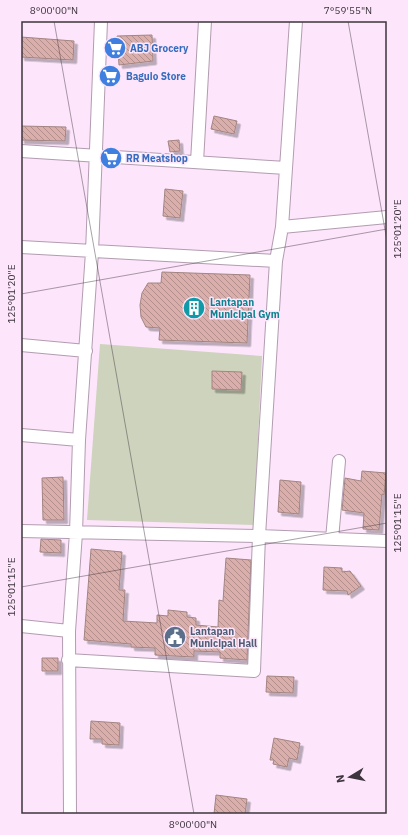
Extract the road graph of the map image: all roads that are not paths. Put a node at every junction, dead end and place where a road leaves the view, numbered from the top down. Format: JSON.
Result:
{"nodes":[{"id":1,"x":101,"y":21,"type":"edge"},
{"id":2,"x":205,"y":21,"type":"edge"},
{"id":3,"x":296,"y":21,"type":"edge"},
{"id":4,"x":21,"y":151,"type":"edge"},
{"id":5,"x":97,"y":155,"type":"junction"},
{"id":6,"x":197,"y":162,"type":"junction"},
{"id":7,"x":286,"y":168,"type":"junction"},
{"id":8,"x":387,"y":217,"type":"edge"},
{"id":9,"x":282,"y":227,"type":"junction"},
{"id":10,"x":21,"y":247,"type":"edge"},
{"id":11,"x":92,"y":252,"type":"junction"},
{"id":12,"x":276,"y":261,"type":"junction"},
{"id":13,"x":21,"y":345,"type":"edge"},
{"id":14,"x":86,"y":351,"type":"junction"},
{"id":15,"x":21,"y":435,"type":"edge"},
{"id":16,"x":79,"y":440,"type":"junction"},
{"id":17,"x":339,"y":461,"type":"dead end"},
{"id":18,"x":21,"y":531,"type":"edge"},
{"id":19,"x":76,"y":533,"type":"junction"},
{"id":20,"x":259,"y":536,"type":"junction"},
{"id":21,"x":332,"y":539,"type":"junction"},
{"id":22,"x":387,"y":541,"type":"edge"},
{"id":23,"x":21,"y":626,"type":"edge"},
{"id":24,"x":69,"y":631,"type":"junction"},
{"id":25,"x":68,"y":660,"type":"junction"},
{"id":26,"x":70,"y":814,"type":"edge"}],
"edges":[{"from":1,"to":5,"type":"street"},
{"from":2,"to":6,"type":"street"},
{"from":3,"to":7,"type":"street"},
{"from":4,"to":5,"type":"street"},
{"from":5,"to":6,"type":"street"},
{"from":5,"to":11,"type":"street"},
{"from":6,"to":7,"type":"street"},
{"from":7,"to":9,"type":"street"},
{"from":8,"to":9,"type":"street"},
{"from":9,"to":12,"type":"street"},
{"from":10,"to":11,"type":"street"},
{"from":11,"to":12,"type":"street"},
{"from":11,"to":14,"type":"street"},
{"from":12,"to":20,"type":"street"},
{"from":13,"to":14,"type":"street"},
{"from":14,"to":16,"type":"street"},
{"from":15,"to":16,"type":"street"},
{"from":16,"to":19,"type":"street"},
{"from":17,"to":21,"type":"street"},
{"from":18,"to":19,"type":"street"},
{"from":19,"to":20,"type":"street"},
{"from":19,"to":24,"type":"street"},
{"from":20,"to":21,"type":"street"},
{"from":20,"to":25,"type":"street"},
{"from":21,"to":22,"type":"street"},
{"from":23,"to":24,"type":"street"},
{"from":24,"to":25,"type":"street"},
{"from":25,"to":26,"type":"street"}]}
